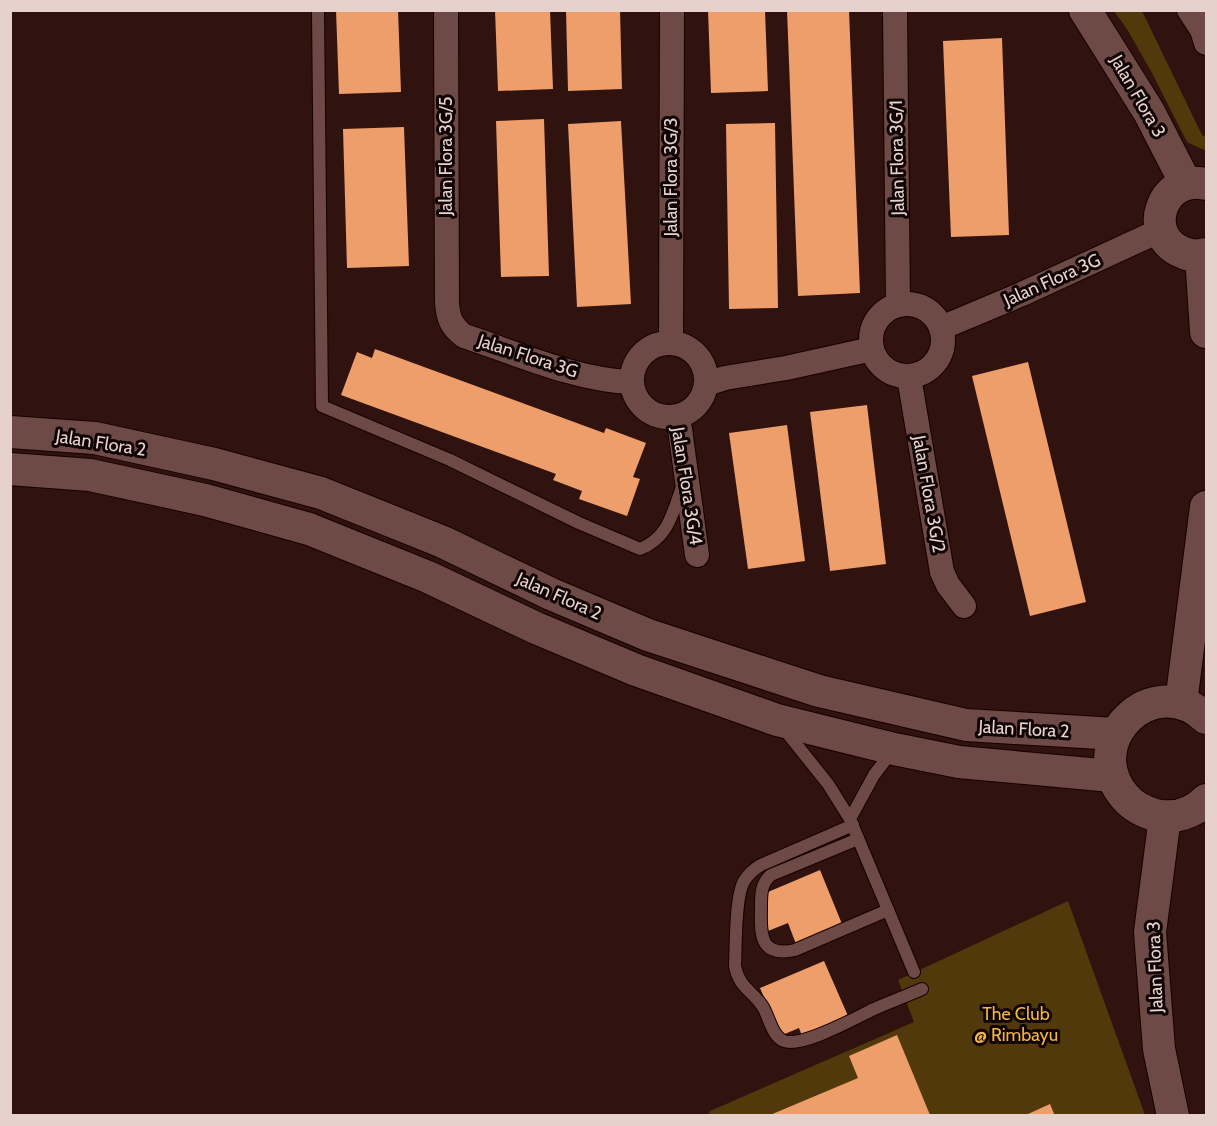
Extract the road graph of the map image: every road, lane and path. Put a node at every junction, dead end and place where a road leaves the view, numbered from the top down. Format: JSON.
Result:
{"nodes":[{"id":1,"x":318,"y":10,"type":"edge"},
{"id":2,"x":446,"y":10,"type":"edge"},
{"id":3,"x":672,"y":10,"type":"edge"},
{"id":4,"x":895,"y":10,"type":"edge"},
{"id":5,"x":1085,"y":10,"type":"edge"},
{"id":6,"x":1189,"y":10,"type":"edge"},
{"id":7,"x":1206,"y":44,"type":"edge"},
{"id":8,"x":1196,"y":184,"type":"edge"},
{"id":9,"x":1161,"y":230,"type":"junction"},
{"id":10,"x":1204,"y":255,"type":"edge"},
{"id":11,"x":447,"y":303,"type":"joint"},
{"id":12,"x":898,"y":305,"type":"junction"},
{"id":13,"x":941,"y":328,"type":"junction"},
{"id":14,"x":1206,"y":332,"type":"edge"},
{"id":15,"x":670,"y":343,"type":"junction"},
{"id":16,"x":872,"y":349,"type":"junction"},
{"id":17,"x":909,"y":377,"type":"junction"},
{"id":18,"x":631,"y":382,"type":"junction"},
{"id":19,"x":706,"y":384,"type":"junction"},
{"id":20,"x":675,"y":417,"type":"junction"},
{"id":21,"x":10,"y":432,"type":"edge"},
{"id":22,"x":10,"y":469,"type":"edge"},
{"id":23,"x":687,"y":477,"type":"junction"},
{"id":24,"x":1206,"y":507,"type":"edge"},
{"id":25,"x":698,"y":555,"type":"dead end"},
{"id":26,"x":964,"y":606,"type":"dead end"},
{"id":27,"x":1194,"y":711,"type":"edge"},
{"id":28,"x":777,"y":720,"type":"junction"},
{"id":29,"x":1116,"y":734,"type":"junction"},
{"id":30,"x":894,"y":749,"type":"junction"},
{"id":31,"x":1112,"y":776,"type":"junction"},
{"id":32,"x":1206,"y":800,"type":"edge"},
{"id":33,"x":1165,"y":817,"type":"junction"},
{"id":34,"x":852,"y":822,"type":"junction"},
{"id":35,"x":858,"y":839,"type":"junction"},
{"id":36,"x":888,"y":910,"type":"junction"},
{"id":37,"x":914,"y":972,"type":"dead end"},
{"id":38,"x":922,"y":989,"type":"dead end"},
{"id":39,"x":1173,"y":1116,"type":"edge"}],
"edges":[{"from":1,"to":23,"type":"lane"},
{"from":2,"to":11,"type":"street","name":"Jalan Flora 3G/5"},
{"from":3,"to":15,"type":"street","name":"Jalan Flora 3G/3"},
{"from":4,"to":12,"type":"street","name":"Jalan Flora 3G/1"},
{"from":5,"to":8,"type":"street","name":"Jalan Flora 3"},
{"from":6,"to":7,"type":"street"},
{"from":8,"to":9,"type":"street","name":"Jalan Flora 3"},
{"from":9,"to":10,"type":"street"},
{"from":9,"to":13,"type":"street","name":"Jalan Flora 3G"},
{"from":10,"to":14,"type":"street"},
{"from":11,"to":18,"type":"street","name":"Jalan Flora 3G"},
{"from":12,"to":13,"type":"street"},
{"from":12,"to":16,"type":"street"},
{"from":13,"to":17,"type":"street"},
{"from":15,"to":18,"type":"street"},
{"from":15,"to":19,"type":"street"},
{"from":16,"to":17,"type":"street"},
{"from":16,"to":19,"type":"street"},
{"from":17,"to":26,"type":"street","name":"Jalan Flora 3G/2"},
{"from":18,"to":20,"type":"street"},
{"from":19,"to":20,"type":"street"},
{"from":20,"to":23,"type":"street","name":"Jalan Flora 3G/4"},
{"from":21,"to":29,"type":"street","name":"Jalan Flora 2"},
{"from":22,"to":28,"type":"street","name":"Jalan Flora 2"},
{"from":23,"to":25,"type":"street","name":"Jalan Flora 3G/4"},
{"from":24,"to":27,"type":"street"},
{"from":27,"to":29,"type":"street"},
{"from":28,"to":30,"type":"street","name":"Jalan Flora 2"},
{"from":28,"to":34,"type":"lane"},
{"from":29,"to":31,"type":"street"},
{"from":30,"to":31,"type":"street","name":"Jalan Flora 2"},
{"from":30,"to":34,"type":"lane"},
{"from":31,"to":33,"type":"street"},
{"from":32,"to":33,"type":"street"},
{"from":33,"to":39,"type":"street","name":"Jalan Flora 3"},
{"from":34,"to":35,"type":"lane"},
{"from":34,"to":38,"type":"lane"},
{"from":35,"to":36,"type":"lane"},
{"from":35,"to":36,"type":"lane"},
{"from":36,"to":37,"type":"lane"}]}
